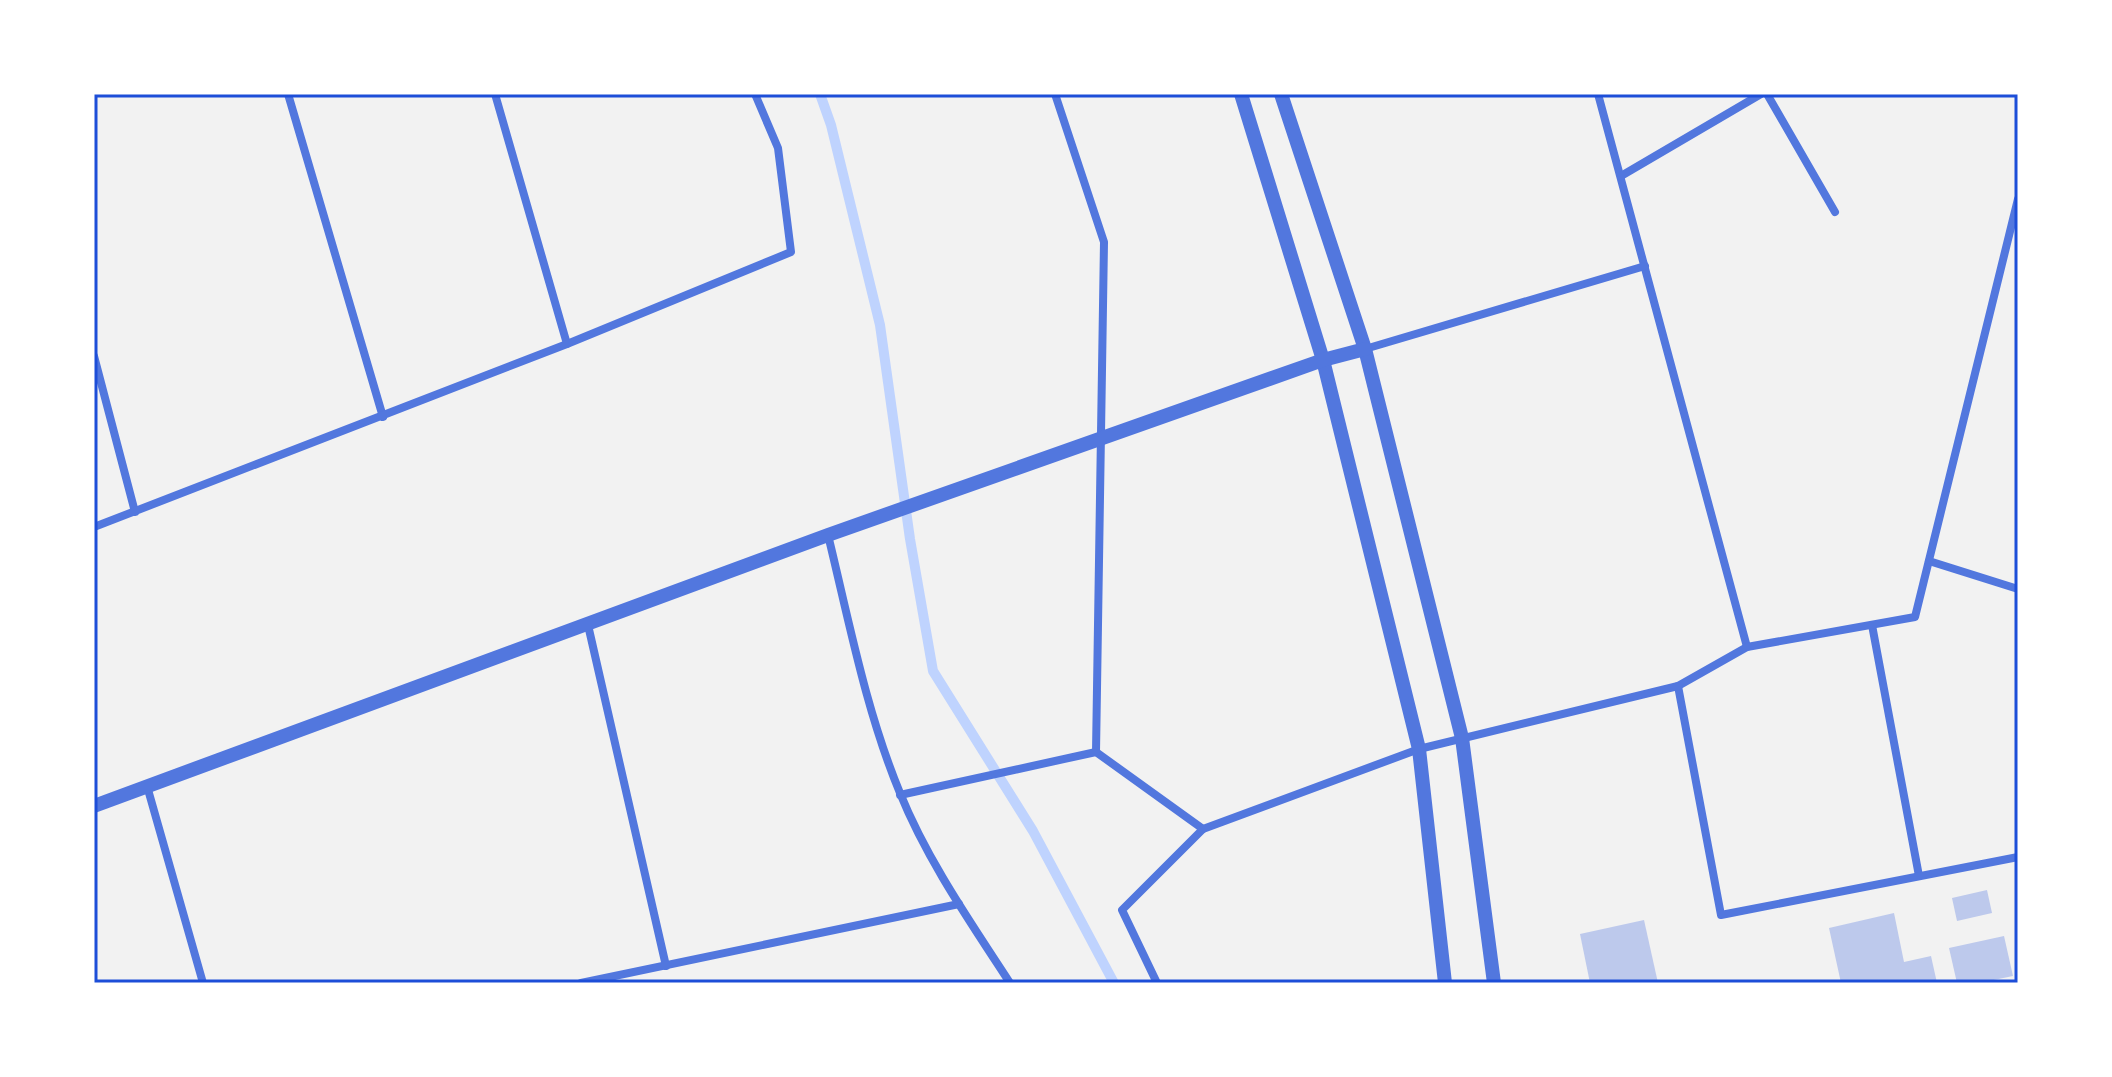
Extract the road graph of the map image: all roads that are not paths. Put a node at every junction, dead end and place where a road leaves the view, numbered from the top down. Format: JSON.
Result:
{"nodes":[{"id":1,"x":288,"y":94,"type":"edge"},
{"id":2,"x":495,"y":94,"type":"edge"},
{"id":3,"x":755,"y":94,"type":"edge"},
{"id":4,"x":1055,"y":94,"type":"edge"},
{"id":5,"x":1241,"y":94,"type":"edge"},
{"id":6,"x":1281,"y":94,"type":"edge"},
{"id":7,"x":1598,"y":94,"type":"edge"},
{"id":8,"x":1761,"y":94,"type":"edge"},
{"id":9,"x":1767,"y":94,"type":"edge"},
{"id":10,"x":1621,"y":176,"type":"junction"},
{"id":11,"x":2018,"y":199,"type":"edge"},
{"id":12,"x":1835,"y":212,"type":"dead end"},
{"id":13,"x":1645,"y":266,"type":"junction"},
{"id":14,"x":567,"y":344,"type":"junction"},
{"id":15,"x":1365,"y":349,"type":"junction"},
{"id":16,"x":94,"y":356,"type":"edge"},
{"id":17,"x":1323,"y":360,"type":"junction"},
{"id":18,"x":383,"y":417,"type":"junction"},
{"id":19,"x":1100,"y":438,"type":"junction"},
{"id":20,"x":135,"y":512,"type":"junction"},
{"id":21,"x":94,"y":527,"type":"edge"},
{"id":22,"x":828,"y":535,"type":"junction"},
{"id":23,"x":1929,"y":561,"type":"junction"},
{"id":24,"x":2018,"y":589,"type":"edge"},
{"id":25,"x":588,"y":625,"type":"junction"},
{"id":26,"x":1872,"y":625,"type":"junction"},
{"id":27,"x":1747,"y":647,"type":"junction"},
{"id":28,"x":1678,"y":686,"type":"junction"},
{"id":29,"x":1462,"y":738,"type":"junction"},
{"id":30,"x":1419,"y":749,"type":"junction"},
{"id":31,"x":1096,"y":752,"type":"junction"},
{"id":32,"x":147,"y":786,"type":"junction"},
{"id":33,"x":900,"y":795,"type":"junction"},
{"id":34,"x":94,"y":806,"type":"edge"},
{"id":35,"x":1203,"y":829,"type":"junction"},
{"id":36,"x":2018,"y":857,"type":"edge"},
{"id":37,"x":1919,"y":876,"type":"junction"},
{"id":38,"x":959,"y":904,"type":"junction"},
{"id":39,"x":666,"y":966,"type":"junction"},
{"id":40,"x":203,"y":983,"type":"edge"},
{"id":41,"x":581,"y":983,"type":"edge"},
{"id":42,"x":1010,"y":983,"type":"edge"},
{"id":43,"x":1157,"y":983,"type":"edge"},
{"id":44,"x":1445,"y":983,"type":"edge"},
{"id":45,"x":1494,"y":983,"type":"edge"}],
"edges":[{"from":1,"to":18,"type":"street"},
{"from":2,"to":14,"type":"street"},
{"from":3,"to":14,"type":"street"},
{"from":4,"to":19,"type":"street"},
{"from":5,"to":17,"type":"street"},
{"from":6,"to":15,"type":"street"},
{"from":7,"to":10,"type":"street"},
{"from":8,"to":10,"type":"street"},
{"from":9,"to":12,"type":"street"},
{"from":10,"to":13,"type":"street"},
{"from":11,"to":23,"type":"street"},
{"from":13,"to":15,"type":"street"},
{"from":13,"to":27,"type":"street"},
{"from":14,"to":18,"type":"street"},
{"from":15,"to":17,"type":"street"},
{"from":15,"to":29,"type":"street"},
{"from":16,"to":20,"type":"street"},
{"from":17,"to":19,"type":"street"},
{"from":17,"to":30,"type":"street"},
{"from":18,"to":20,"type":"street"},
{"from":19,"to":22,"type":"street"},
{"from":19,"to":31,"type":"street"},
{"from":20,"to":21,"type":"street"},
{"from":22,"to":25,"type":"street"},
{"from":22,"to":33,"type":"street"},
{"from":23,"to":24,"type":"street"},
{"from":23,"to":26,"type":"street"},
{"from":25,"to":32,"type":"street"},
{"from":25,"to":39,"type":"street"},
{"from":26,"to":27,"type":"street"},
{"from":26,"to":37,"type":"street"},
{"from":27,"to":28,"type":"street"},
{"from":28,"to":29,"type":"street"},
{"from":28,"to":37,"type":"street"},
{"from":29,"to":30,"type":"street"},
{"from":29,"to":45,"type":"street"},
{"from":30,"to":35,"type":"street"},
{"from":30,"to":44,"type":"street"},
{"from":31,"to":33,"type":"street"},
{"from":31,"to":35,"type":"street"},
{"from":32,"to":34,"type":"street"},
{"from":32,"to":40,"type":"street"},
{"from":33,"to":38,"type":"street"},
{"from":35,"to":43,"type":"street"},
{"from":36,"to":37,"type":"street"},
{"from":38,"to":39,"type":"street"},
{"from":38,"to":42,"type":"street"},
{"from":39,"to":41,"type":"street"}]}
